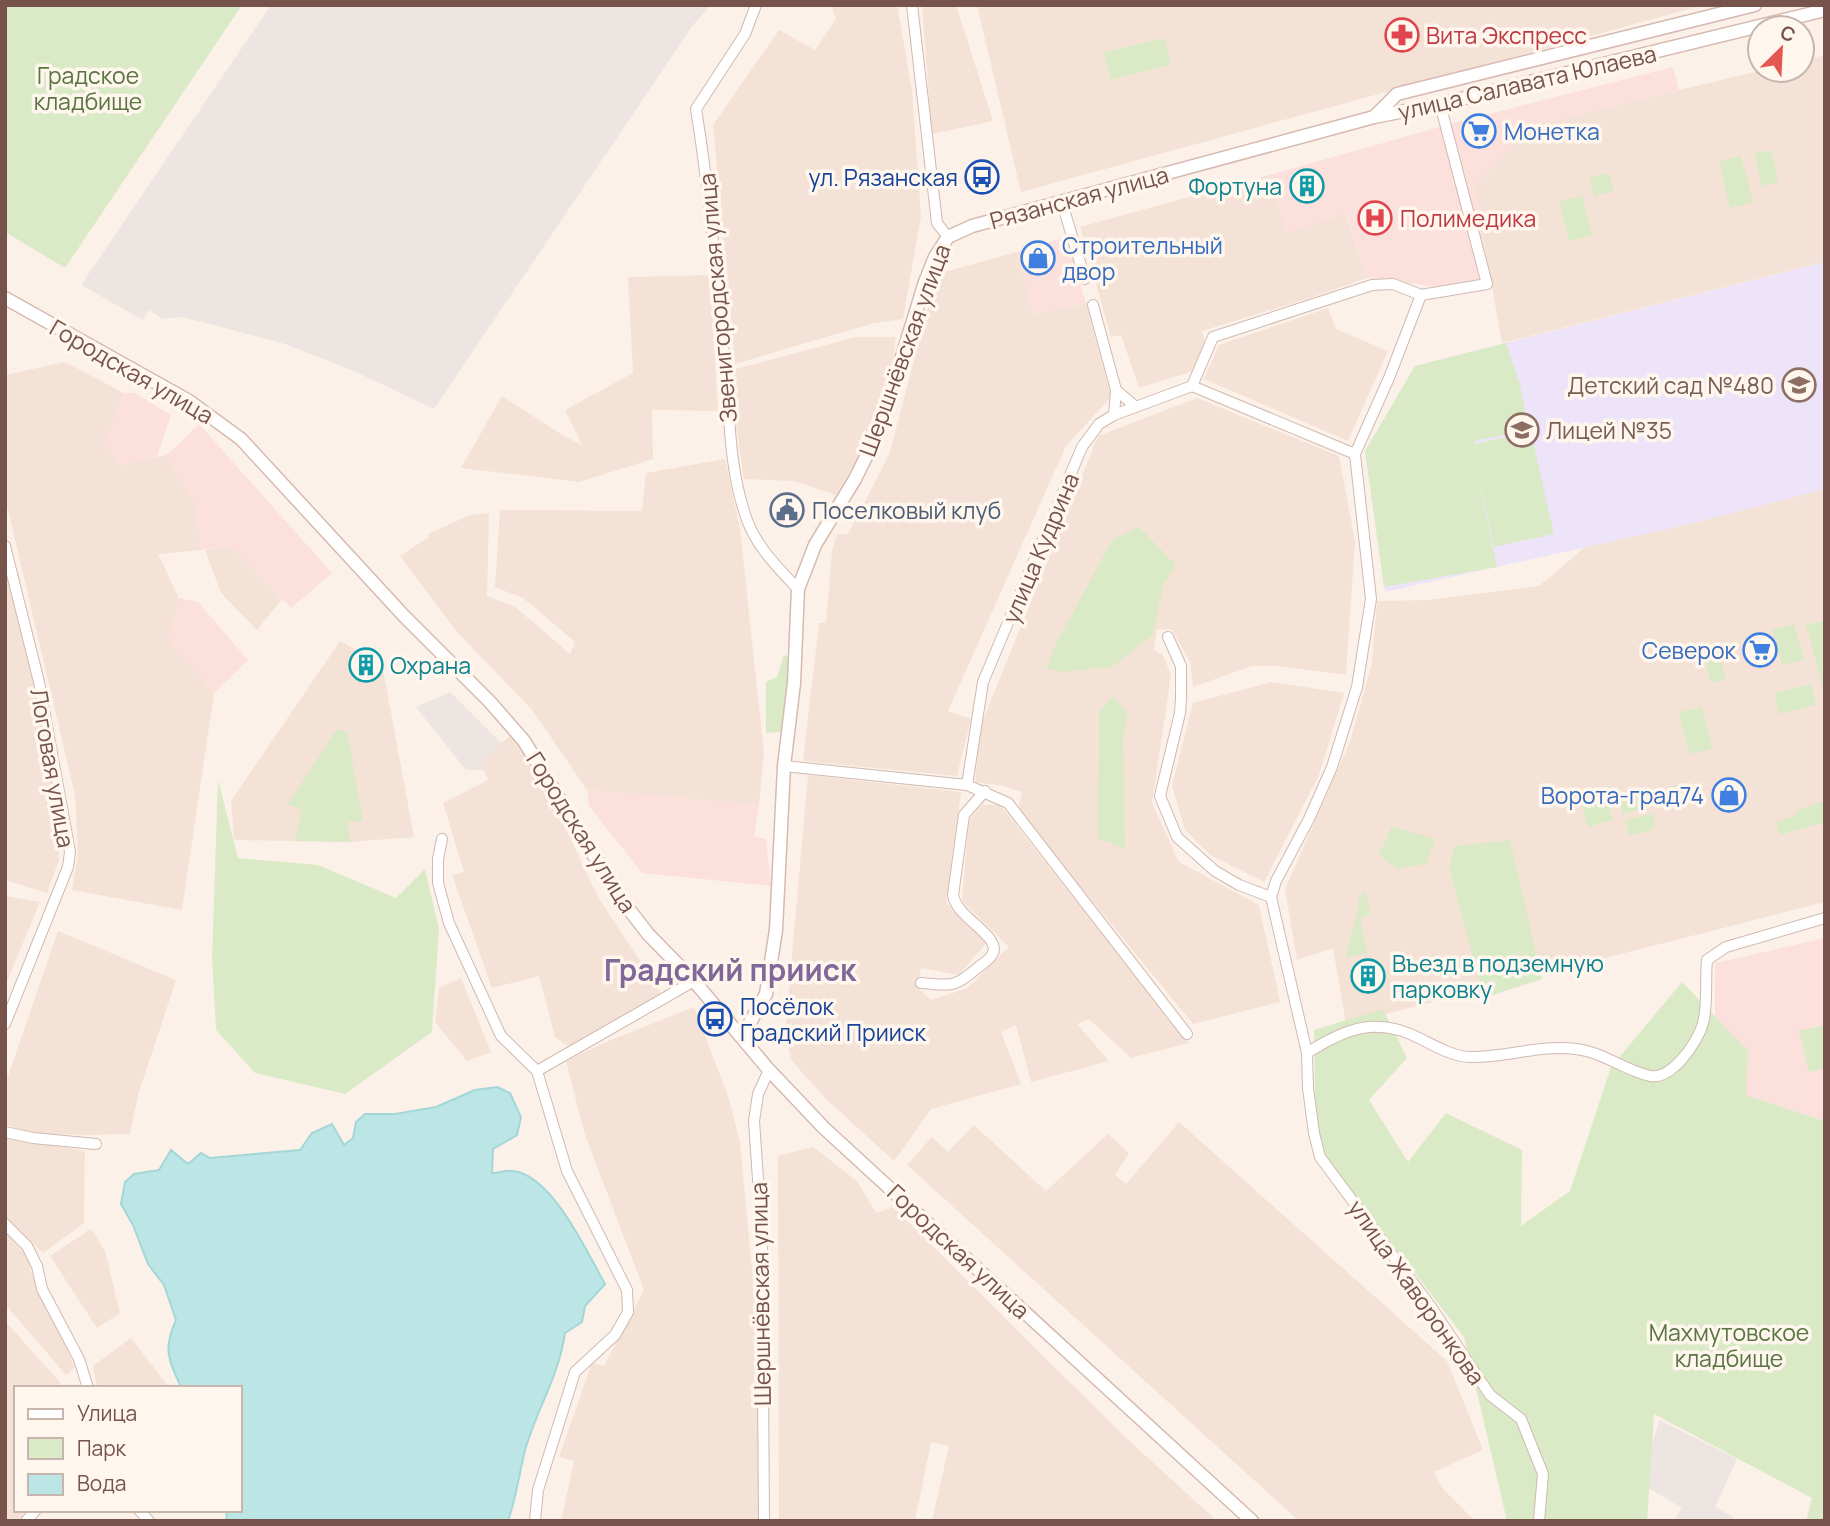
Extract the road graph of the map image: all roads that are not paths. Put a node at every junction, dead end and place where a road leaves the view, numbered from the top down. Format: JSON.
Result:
{"nodes":[{"id":1,"x":757,"y":5,"type":"edge"},
{"id":2,"x":912,"y":5,"type":"edge"},
{"id":3,"x":1755,"y":5,"type":"edge"},
{"id":4,"x":1825,"y":10,"type":"edge"},
{"id":5,"x":1713,"y":16,"type":"junction"},
{"id":6,"x":1720,"y":36,"type":"junction"},
{"id":7,"x":1530,"y":60,"type":"junction"},
{"id":8,"x":1535,"y":81,"type":"junction"},
{"id":9,"x":1435,"y":84,"type":"junction"},
{"id":10,"x":1440,"y":104,"type":"junction"},
{"id":11,"x":1374,"y":117,"type":"junction"},
{"id":12,"x":1062,"y":202,"type":"junction"},
{"id":13,"x":948,"y":237,"type":"junction"},
{"id":14,"x":1085,"y":279,"type":"dead end"},
{"id":15,"x":1420,"y":295,"type":"junction"},
{"id":16,"x":5,"y":298,"type":"edge"},
{"id":17,"x":1093,"y":305,"type":"dead end"},
{"id":18,"x":1192,"y":386,"type":"junction"},
{"id":19,"x":1116,"y":390,"type":"junction"},
{"id":20,"x":1136,"y":407,"type":"junction"},
{"id":21,"x":1114,"y":415,"type":"junction"},
{"id":22,"x":1356,"y":454,"type":"junction"},
{"id":23,"x":5,"y":546,"type":"edge"},
{"id":24,"x":798,"y":589,"type":"junction"},
{"id":25,"x":1168,"y":637,"type":"dead end"},
{"id":26,"x":784,"y":766,"type":"junction"},
{"id":27,"x":967,"y":785,"type":"junction"},
{"id":28,"x":985,"y":791,"type":"junction"},
{"id":29,"x":442,"y":839,"type":"dead end"},
{"id":30,"x":1271,"y":897,"type":"junction"},
{"id":31,"x":1825,"y":918,"type":"edge"},
{"id":32,"x":694,"y":981,"type":"junction"},
{"id":33,"x":921,"y":983,"type":"dead end"},
{"id":34,"x":5,"y":1024,"type":"edge"},
{"id":35,"x":1187,"y":1034,"type":"dead end"},
{"id":36,"x":741,"y":1037,"type":"junction"},
{"id":37,"x":1307,"y":1053,"type":"junction"},
{"id":38,"x":769,"y":1070,"type":"junction"},
{"id":39,"x":537,"y":1071,"type":"junction"},
{"id":40,"x":5,"y":1132,"type":"edge"},
{"id":41,"x":96,"y":1144,"type":"dead end"},
{"id":42,"x":5,"y":1224,"type":"edge"},
{"id":43,"x":87,"y":1386,"type":"edge"},
{"id":44,"x":535,"y":1521,"type":"edge"},
{"id":45,"x":764,"y":1521,"type":"edge"},
{"id":46,"x":1252,"y":1521,"type":"edge"},
{"id":47,"x":1539,"y":1521,"type":"edge"}],
"edges":[{"from":1,"to":24,"type":"street","name":"Звенигородская улица"},
{"from":2,"to":13,"type":"street","name":"Шершнёвская улица"},
{"from":3,"to":5,"type":"street","name":"улица Салавата Юлаева"},
{"from":4,"to":6,"type":"street","name":"улица Салавата Юлаева"},
{"from":5,"to":6,"type":"street"},
{"from":5,"to":7,"type":"street","name":"улица Салавата Юлаева"},
{"from":6,"to":8,"type":"street","name":"улица Салавата Юлаева"},
{"from":7,"to":8,"type":"street"},
{"from":7,"to":9,"type":"street","name":"улица Салавата Юлаева"},
{"from":8,"to":10,"type":"street","name":"улица Салавата Юлаева"},
{"from":9,"to":10,"type":"street"},
{"from":9,"to":11,"type":"street","name":"улица Салавата Юлаева"},
{"from":10,"to":11,"type":"street","name":"улица Салавата Юлаева"},
{"from":10,"to":15,"type":"street"},
{"from":11,"to":12,"type":"street","name":"Рязанская улица"},
{"from":12,"to":13,"type":"street","name":"Рязанская улица"},
{"from":12,"to":14,"type":"street"},
{"from":13,"to":24,"type":"street","name":"Шершнёвская улица"},
{"from":15,"to":18,"type":"street"},
{"from":15,"to":22,"type":"street"},
{"from":16,"to":32,"type":"street","name":"Городская улица"},
{"from":17,"to":19,"type":"street"},
{"from":18,"to":20,"type":"street"},
{"from":18,"to":22,"type":"street"},
{"from":19,"to":20,"type":"street"},
{"from":19,"to":21,"type":"street"},
{"from":20,"to":21,"type":"street"},
{"from":21,"to":27,"type":"street","name":"улица Кудрина"},
{"from":22,"to":30,"type":"street"},
{"from":23,"to":34,"type":"street","name":"Логовая улица"},
{"from":24,"to":26,"type":"street","name":"Шершнёвская улица"},
{"from":25,"to":30,"type":"street"},
{"from":26,"to":27,"type":"street"},
{"from":26,"to":36,"type":"street","name":"Шершнёвская улица"},
{"from":27,"to":28,"type":"street"},
{"from":28,"to":33,"type":"street"},
{"from":28,"to":35,"type":"street"},
{"from":29,"to":39,"type":"street"},
{"from":30,"to":37,"type":"street","name":"улица Жаворонкова"},
{"from":31,"to":37,"type":"street"},
{"from":32,"to":36,"type":"street","name":"Городская улица"},
{"from":32,"to":39,"type":"street"},
{"from":36,"to":38,"type":"street","name":"Городская улица"},
{"from":37,"to":47,"type":"street","name":"улица Жаворонкова"},
{"from":38,"to":45,"type":"street","name":"Шершнёвская улица"},
{"from":38,"to":46,"type":"street","name":"Городская улица"},
{"from":39,"to":44,"type":"street"},
{"from":40,"to":41,"type":"street"},
{"from":42,"to":43,"type":"street"}]}
